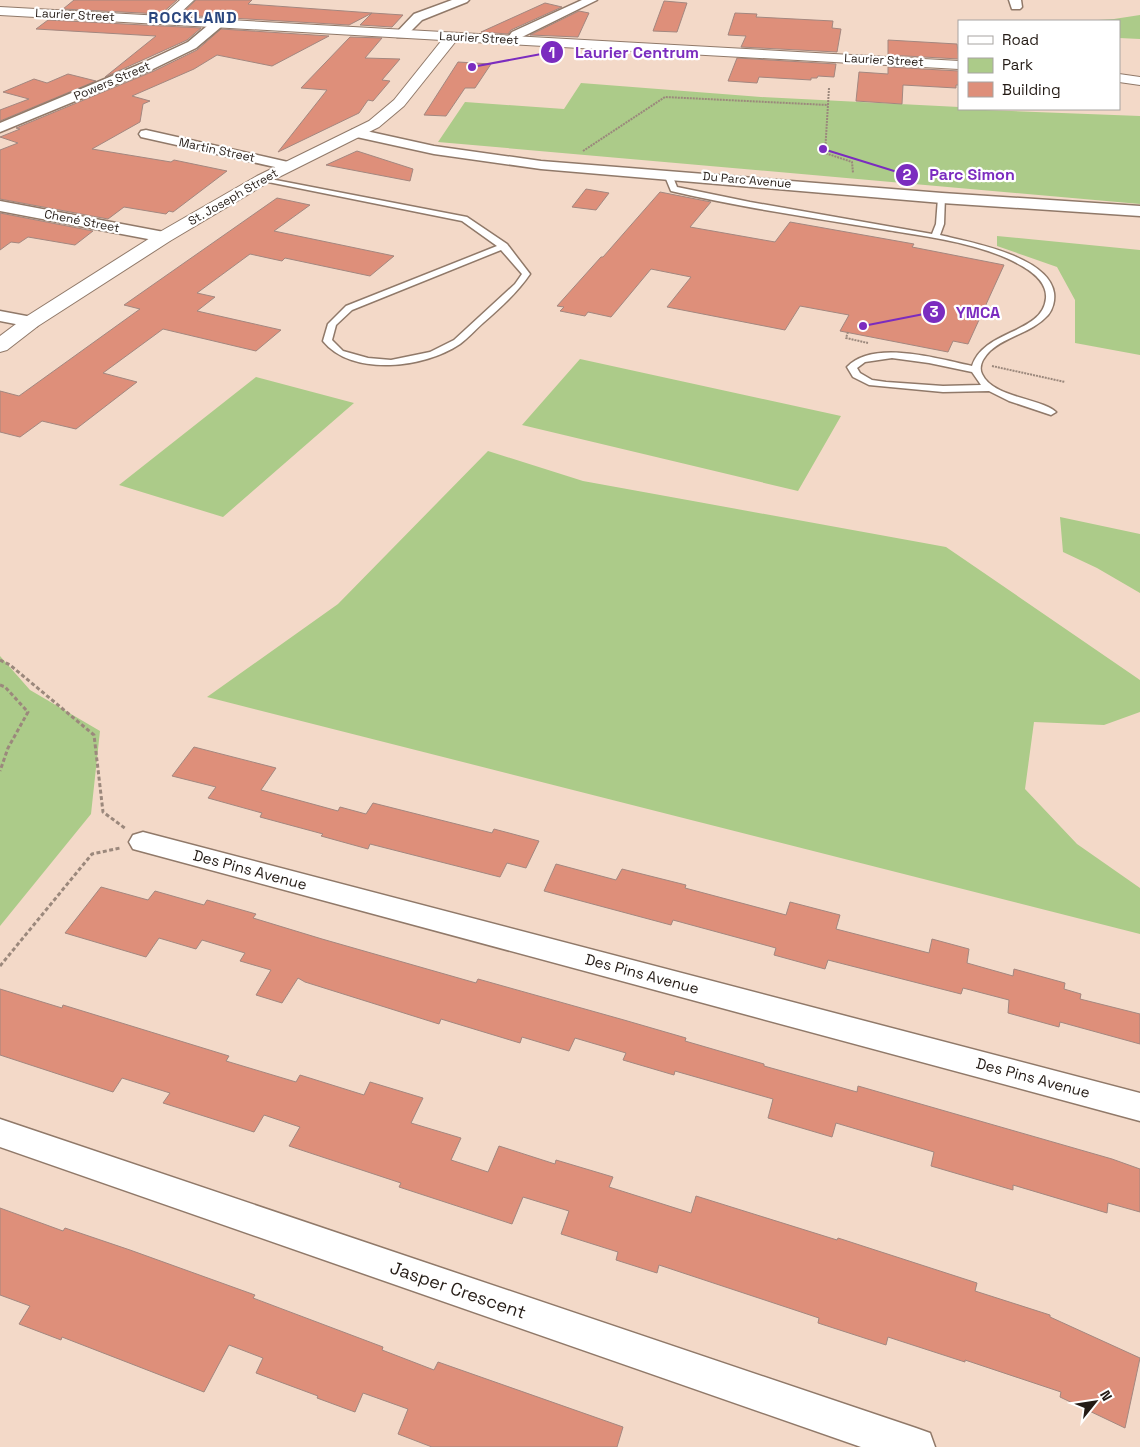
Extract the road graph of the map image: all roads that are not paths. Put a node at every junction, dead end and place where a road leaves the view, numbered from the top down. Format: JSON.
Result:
{"nodes":[{"id":1,"x":188,"y":0,"type":"edge"},
{"id":2,"x":461,"y":0,"type":"edge"},
{"id":3,"x":591,"y":0,"type":"edge"},
{"id":4,"x":0,"y":11,"type":"edge"},
{"id":5,"x":165,"y":20,"type":"junction"},
{"id":6,"x":218,"y":24,"type":"junction"},
{"id":7,"x":401,"y":34,"type":"junction"},
{"id":8,"x":452,"y":37,"type":"junction"},
{"id":9,"x":512,"y":40,"type":"junction"},
{"id":10,"x":958,"y":65,"type":"edge"},
{"id":11,"x":1120,"y":78,"type":"edge"},
{"id":12,"x":1140,"y":80,"type":"edge"},
{"id":13,"x":0,"y":128,"type":"edge"},
{"id":14,"x":357,"y":133,"type":"junction"},
{"id":15,"x":146,"y":134,"type":"dead end"},
{"id":16,"x":288,"y":166,"type":"junction"},
{"id":17,"x":668,"y":174,"type":"junction"},
{"id":18,"x":263,"y":178,"type":"junction"},
{"id":19,"x":942,"y":198,"type":"junction"},
{"id":20,"x":0,"y":206,"type":"edge"},
{"id":21,"x":1140,"y":211,"type":"edge"},
{"id":22,"x":164,"y":237,"type":"junction"},
{"id":23,"x":934,"y":237,"type":"junction"},
{"id":24,"x":504,"y":246,"type":"junction"},
{"id":25,"x":0,"y":316,"type":"edge"},
{"id":26,"x":31,"y":322,"type":"junction"},
{"id":27,"x":0,"y":346,"type":"edge"},
{"id":28,"x":977,"y":366,"type":"junction"},
{"id":29,"x":990,"y":388,"type":"junction"},
{"id":30,"x":1050,"y":412,"type":"dead end"},
{"id":31,"x":143,"y":842,"type":"road end"},
{"id":32,"x":1140,"y":1107,"type":"edge"},
{"id":33,"x":0,"y":1133,"type":"edge"},
{"id":34,"x":916,"y":1447,"type":"edge"}],
"edges":[{"from":1,"to":5,"type":"main road"},
{"from":2,"to":7,"type":"street"},
{"from":3,"to":9,"type":"street"},
{"from":4,"to":5,"type":"main road","name":"Laurier Street"},
{"from":5,"to":6,"type":"main road","name":"Laurier Street"},
{"from":6,"to":7,"type":"main road","name":"Laurier Street"},
{"from":6,"to":13,"type":"street","name":"Powers Street"},
{"from":7,"to":8,"type":"main road","name":"Laurier Street"},
{"from":8,"to":9,"type":"main road","name":"Laurier Street"},
{"from":8,"to":14,"type":"main road","name":"St. Joseph Street"},
{"from":9,"to":10,"type":"main road","name":"Laurier Street"},
{"from":11,"to":12,"type":"main road"},
{"from":14,"to":16,"type":"main road","name":"St. Joseph Street"},
{"from":14,"to":17,"type":"street","name":"Du Parc Avenue"},
{"from":15,"to":16,"type":"street","name":"Martin Street"},
{"from":16,"to":18,"type":"main road","name":"St. Joseph Street"},
{"from":17,"to":19,"type":"street","name":"Du Parc Avenue"},
{"from":17,"to":23,"type":"lane"},
{"from":18,"to":22,"type":"main road","name":"St. Joseph Street"},
{"from":18,"to":24,"type":"lane"},
{"from":19,"to":21,"type":"street","name":"Du Parc Avenue"},
{"from":19,"to":23,"type":"lane"},
{"from":20,"to":22,"type":"street","name":"Chené Street"},
{"from":22,"to":26,"type":"main road","name":"St. Joseph Street"},
{"from":23,"to":28,"type":"lane"},
{"from":24,"to":24,"type":"lane"},
{"from":25,"to":26,"type":"street"},
{"from":26,"to":27,"type":"main road","name":"St. Joseph Street"},
{"from":28,"to":29,"type":"lane"},
{"from":28,"to":29,"type":"lane"},
{"from":29,"to":30,"type":"lane"},
{"from":31,"to":32,"type":"street","name":"Des Pins Avenue"},
{"from":33,"to":34,"type":"street","name":"Jasper Crescent"}]}
